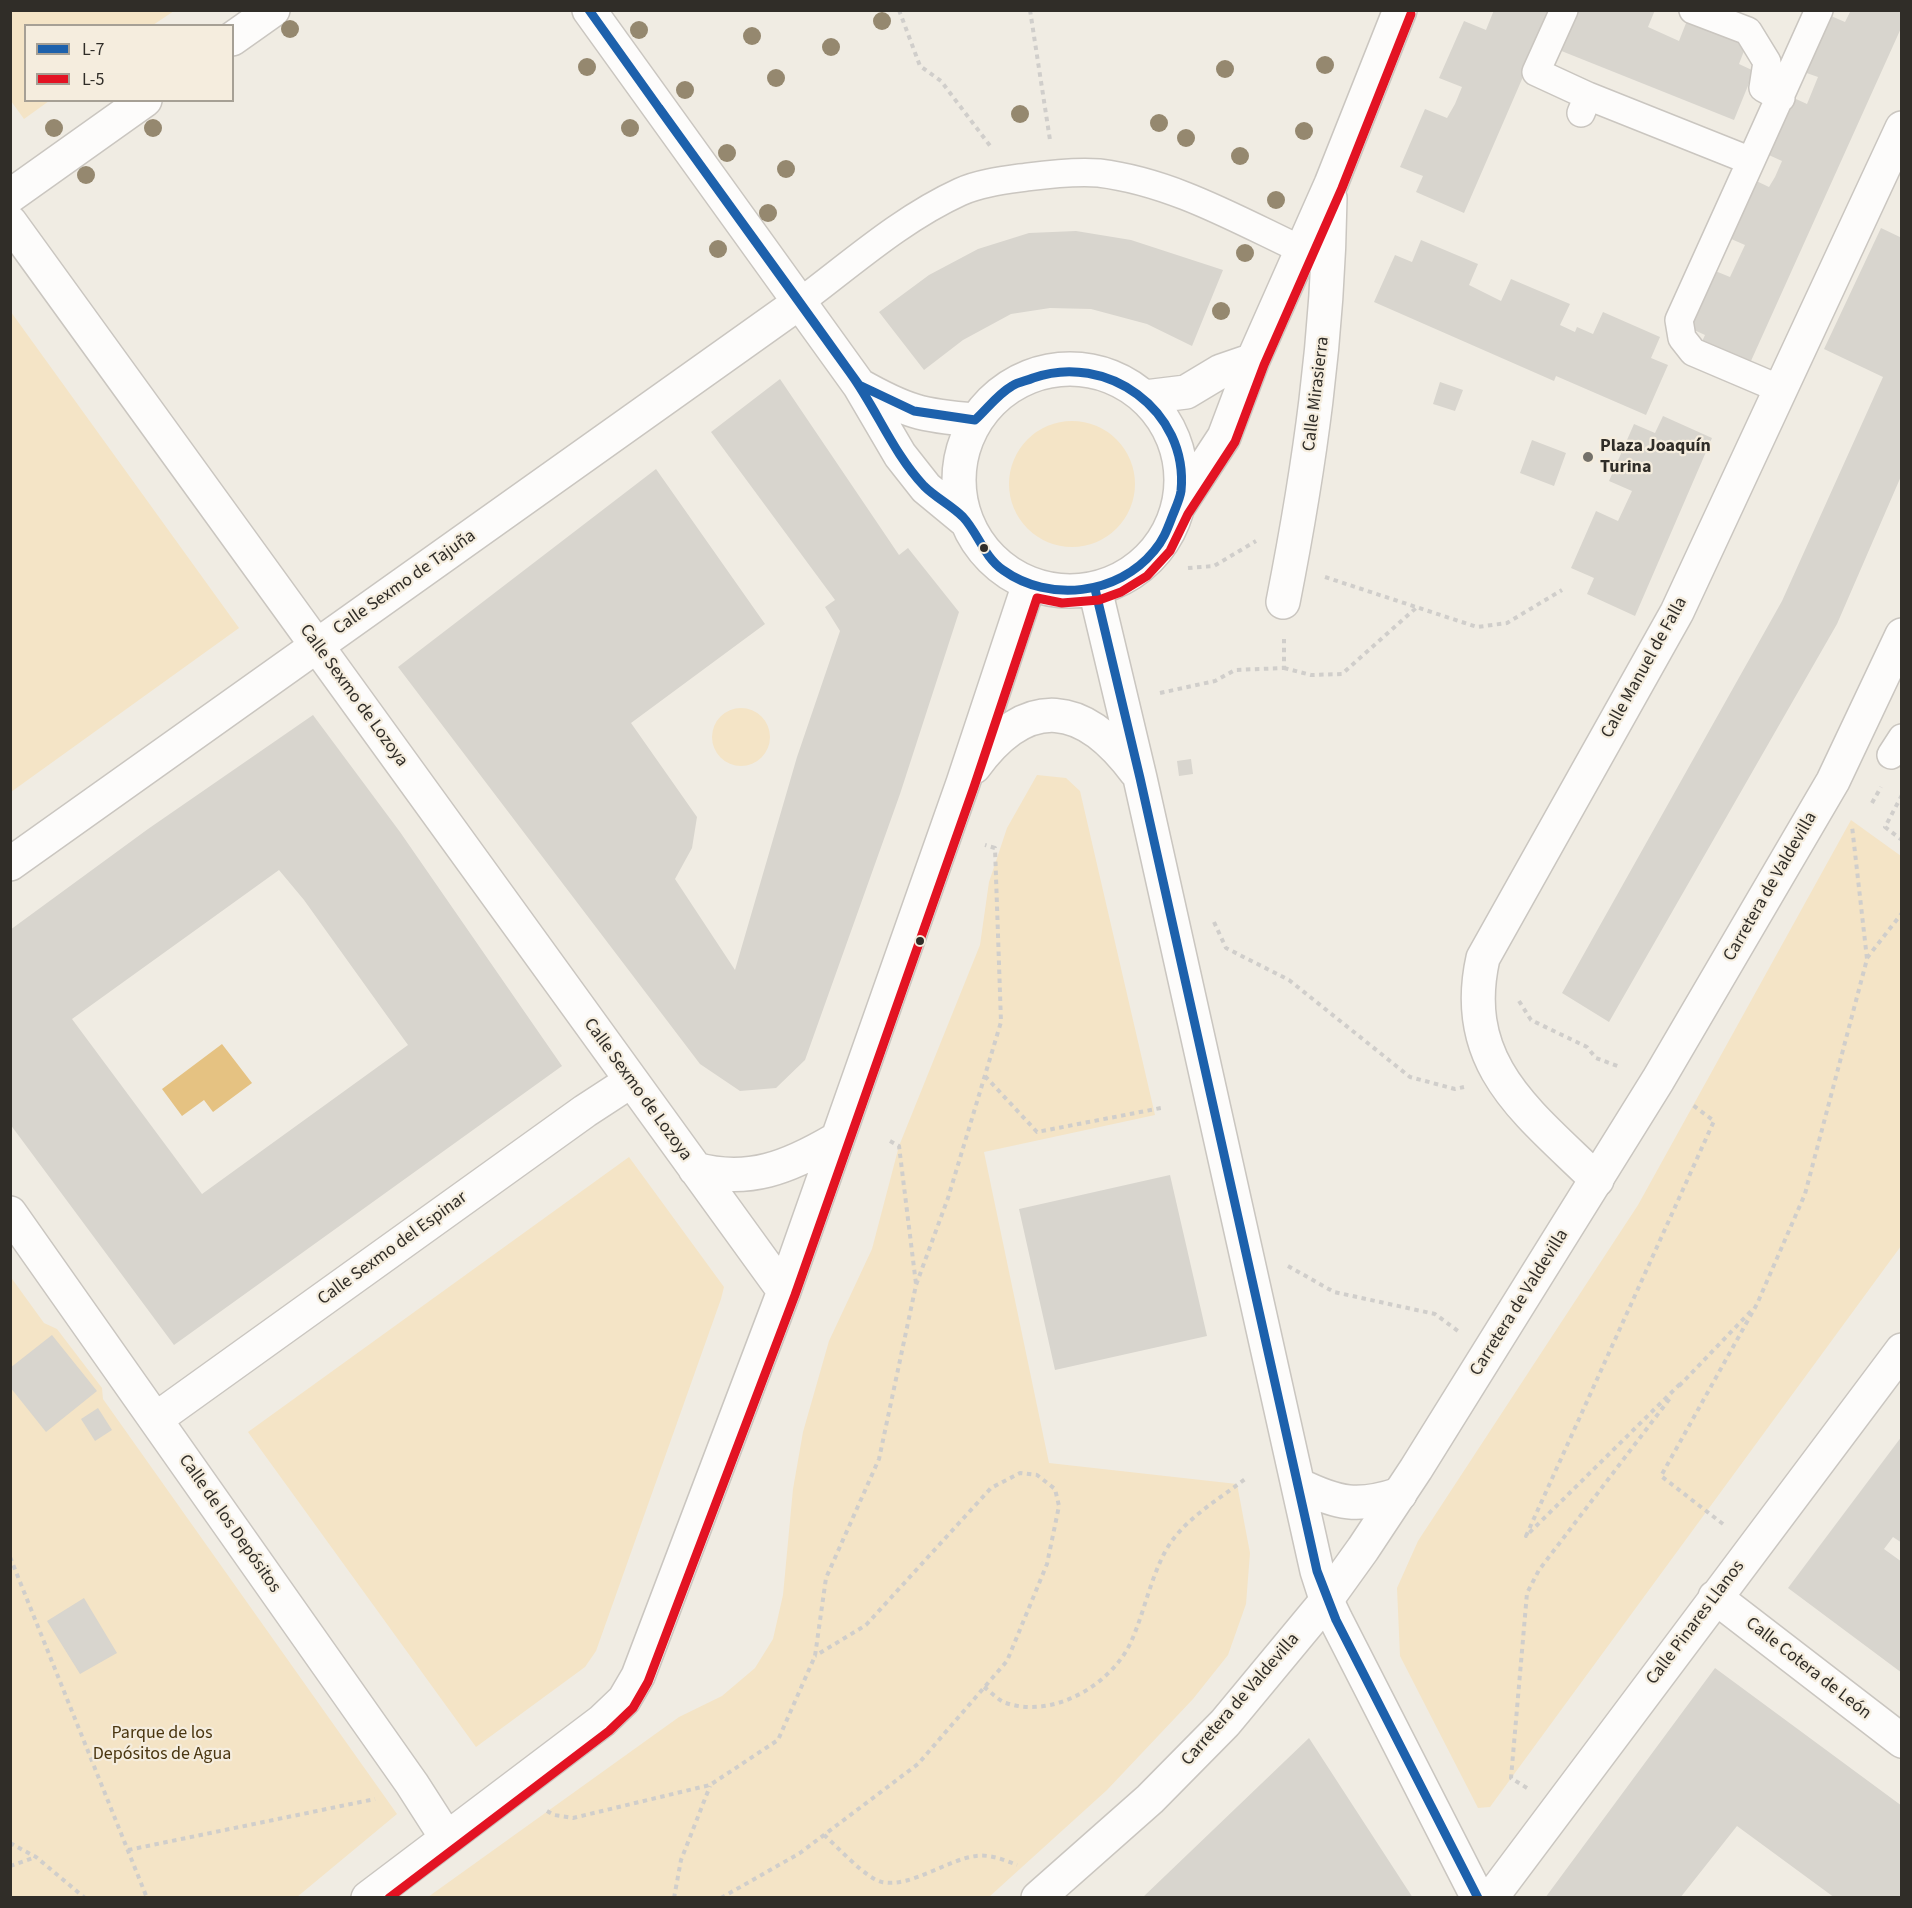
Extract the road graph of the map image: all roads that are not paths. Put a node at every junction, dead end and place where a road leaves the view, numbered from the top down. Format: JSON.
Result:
{"nodes":[{"id":1,"x":273,"y":10,"type":"edge"},
{"id":2,"x":589,"y":10,"type":"edge"},
{"id":3,"x":1400,"y":10,"type":"edge"},
{"id":4,"x":1564,"y":10,"type":"edge"},
{"id":5,"x":1693,"y":10,"type":"edge"},
{"id":6,"x":1819,"y":10,"type":"edge"},
{"id":7,"x":234,"y":38,"type":"edge"},
{"id":8,"x":1781,"y":98,"type":"junction"},
{"id":9,"x":142,"y":102,"type":"edge"},
{"id":10,"x":1902,"y":128,"type":"edge"},
{"id":11,"x":1751,"y":161,"type":"junction"},
{"id":12,"x":1331,"y":184,"type":"junction"},
{"id":13,"x":10,"y":196,"type":"edge"},
{"id":14,"x":10,"y":222,"type":"edge"},
{"id":15,"x":1302,"y":250,"type":"junction"},
{"id":16,"x":800,"y":303,"type":"junction"},
{"id":17,"x":1253,"y":360,"type":"junction"},
{"id":18,"x":859,"y":385,"type":"junction"},
{"id":19,"x":1780,"y":389,"type":"junction"},
{"id":20,"x":1145,"y":397,"type":"junction"},
{"id":21,"x":975,"y":420,"type":"junction"},
{"id":22,"x":1177,"y":508,"type":"junction"},
{"id":23,"x":966,"y":521,"type":"junction"},
{"id":24,"x":1029,"y":584,"type":"junction"},
{"id":25,"x":1095,"y":589,"type":"junction"},
{"id":26,"x":1284,"y":602,"type":"road end"},
{"id":27,"x":1902,"y":635,"type":"edge"},
{"id":28,"x":316,"y":645,"type":"junction"},
{"id":29,"x":1140,"y":778,"type":"junction"},
{"id":30,"x":963,"y":783,"type":"junction"},
{"id":31,"x":10,"y":864,"type":"edge"},
{"id":32,"x":631,"y":1081,"type":"junction"},
{"id":33,"x":835,"y":1140,"type":"junction"},
{"id":34,"x":695,"y":1169,"type":"junction"},
{"id":35,"x":1597,"y":1180,"type":"junction"},
{"id":36,"x":10,"y":1213,"type":"edge"},
{"id":37,"x":784,"y":1292,"type":"junction"},
{"id":38,"x":1902,"y":1350,"type":"edge"},
{"id":39,"x":156,"y":1419,"type":"junction"},
{"id":40,"x":1299,"y":1485,"type":"junction"},
{"id":41,"x":1400,"y":1494,"type":"junction"},
{"id":42,"x":1715,"y":1597,"type":"junction"},
{"id":43,"x":1326,"y":1599,"type":"junction"},
{"id":44,"x":1902,"y":1740,"type":"edge"},
{"id":45,"x":446,"y":1837,"type":"junction"},
{"id":46,"x":1046,"y":1891,"type":"edge"},
{"id":47,"x":368,"y":1898,"type":"edge"},
{"id":48,"x":1478,"y":1898,"type":"edge"},
{"id":49,"x":1491,"y":1898,"type":"edge"}],
"edges":[{"from":1,"to":7,"type":"street"},
{"from":2,"to":16,"type":"street"},
{"from":3,"to":12,"type":"street","name":"Calle Mirasierra"},
{"from":4,"to":11,"type":"street"},
{"from":5,"to":8,"type":"street"},
{"from":6,"to":8,"type":"street"},
{"from":8,"to":11,"type":"street"},
{"from":9,"to":13,"type":"street"},
{"from":10,"to":19,"type":"street","name":"Calle Manuel de Falla"},
{"from":11,"to":19,"type":"street"},
{"from":12,"to":15,"type":"street","name":"Calle Mirasierra"},
{"from":12,"to":26,"type":"street","name":"Calle Mirasierra"},
{"from":14,"to":28,"type":"street","name":"Calle Sexmo de Lozoya"},
{"from":15,"to":16,"type":"street"},
{"from":15,"to":17,"type":"street","name":"Calle Mirasierra"},
{"from":16,"to":18,"type":"street"},
{"from":16,"to":28,"type":"street","name":"Calle Sexmo de Tajuña"},
{"from":17,"to":20,"type":"street"},
{"from":17,"to":22,"type":"street","name":"Calle Mirasierra"},
{"from":18,"to":21,"type":"street"},
{"from":18,"to":23,"type":"street"},
{"from":19,"to":35,"type":"street","name":"Calle Manuel de Falla"},
{"from":20,"to":21,"type":"street"},
{"from":20,"to":22,"type":"street"},
{"from":21,"to":23,"type":"street"},
{"from":22,"to":25,"type":"street"},
{"from":23,"to":24,"type":"street"},
{"from":24,"to":25,"type":"street"},
{"from":24,"to":30,"type":"street"},
{"from":25,"to":29,"type":"street"},
{"from":27,"to":35,"type":"street","name":"Carretera de Valdevilla"},
{"from":28,"to":31,"type":"street","name":"Calle Sexmo de Tajuña"},
{"from":28,"to":32,"type":"street","name":"Calle Sexmo de Lozoya"},
{"from":29,"to":30,"type":"street"},
{"from":29,"to":40,"type":"street"},
{"from":30,"to":33,"type":"street"},
{"from":32,"to":34,"type":"street","name":"Calle Sexmo de Lozoya"},
{"from":32,"to":39,"type":"street","name":"Calle Sexmo del Espinar"},
{"from":33,"to":34,"type":"street","name":"Calle Sexmo de Lozoya"},
{"from":33,"to":37,"type":"street"},
{"from":34,"to":37,"type":"street","name":"Calle Sexmo de Lozoya"},
{"from":35,"to":41,"type":"street","name":"Carretera de Valdevilla"},
{"from":36,"to":39,"type":"street","name":"Calle de los Depósitos"},
{"from":37,"to":45,"type":"street"},
{"from":38,"to":42,"type":"street","name":"Calle Pinares Llanos"},
{"from":39,"to":45,"type":"street","name":"Calle de los Depósitos"},
{"from":40,"to":41,"type":"street"},
{"from":40,"to":43,"type":"street"},
{"from":41,"to":43,"type":"street","name":"Carretera de Valdevilla"},
{"from":42,"to":44,"type":"street","name":"Calle Cotera de León"},
{"from":42,"to":49,"type":"street","name":"Calle Pinares Llanos"},
{"from":43,"to":46,"type":"street","name":"Carretera de Valdevilla"},
{"from":43,"to":48,"type":"street"},
{"from":45,"to":47,"type":"street"}]}
